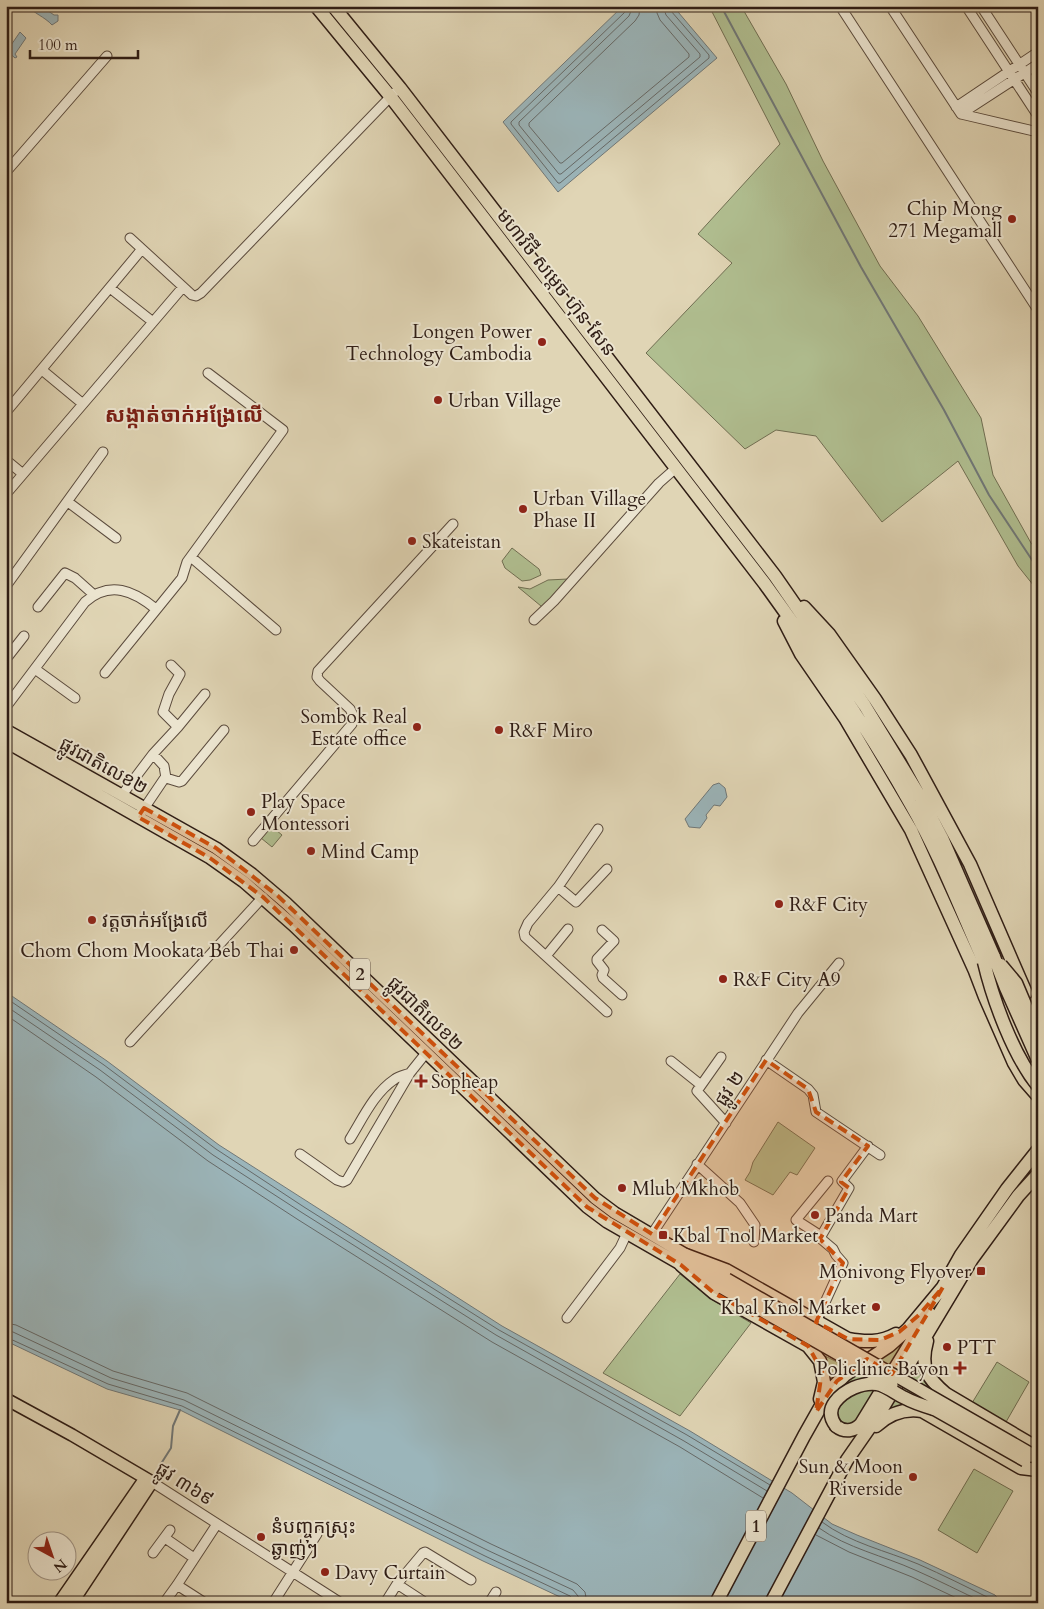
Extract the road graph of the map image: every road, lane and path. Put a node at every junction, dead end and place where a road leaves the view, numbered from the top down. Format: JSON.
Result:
{"nodes":[{"id":1,"x":316,"y":6,"type":"edge"},
{"id":2,"x":334,"y":6,"type":"edge"},
{"id":3,"x":840,"y":6,"type":"edge"},
{"id":4,"x":890,"y":6,"type":"edge"},
{"id":5,"x":966,"y":6,"type":"edge"},
{"id":6,"x":981,"y":6,"type":"edge"},
{"id":7,"x":1038,"y":52,"type":"edge"},
{"id":8,"x":107,"y":56,"type":"dead end"},
{"id":9,"x":1038,"y":64,"type":"edge"},
{"id":10,"x":1021,"y":69,"type":"junction"},
{"id":11,"x":1008,"y":72,"type":"junction"},
{"id":12,"x":1014,"y":80,"type":"junction"},
{"id":13,"x":400,"y":88,"type":"junction"},
{"id":14,"x":1038,"y":93,"type":"edge"},
{"id":15,"x":390,"y":96,"type":"junction"},
{"id":16,"x":959,"y":110,"type":"junction"},
{"id":17,"x":1038,"y":116,"type":"edge"},
{"id":18,"x":1038,"y":132,"type":"edge"},
{"id":19,"x":6,"y":172,"type":"edge"},
{"id":20,"x":130,"y":238,"type":"dead end"},
{"id":21,"x":142,"y":250,"type":"junction"},
{"id":22,"x":110,"y":288,"type":"junction"},
{"id":23,"x":183,"y":288,"type":"junction"},
{"id":24,"x":1038,"y":310,"type":"edge"},
{"id":25,"x":153,"y":322,"type":"junction"},
{"id":26,"x":42,"y":370,"type":"junction"},
{"id":27,"x":208,"y":374,"type":"dead end"},
{"id":28,"x":83,"y":404,"type":"junction"},
{"id":29,"x":6,"y":412,"type":"edge"},
{"id":30,"x":103,"y":452,"type":"dead end"},
{"id":31,"x":6,"y":460,"type":"edge"},
{"id":32,"x":676,"y":468,"type":"junction"},
{"id":33,"x":23,"y":474,"type":"junction"},
{"id":34,"x":6,"y":494,"type":"edge"},
{"id":35,"x":68,"y":502,"type":"junction"},
{"id":36,"x":453,"y":524,"type":"dead end"},
{"id":37,"x":116,"y":538,"type":"dead end"},
{"id":38,"x":191,"y":557,"type":"junction"},
{"id":39,"x":770,"y":580,"type":"junction"},
{"id":40,"x":6,"y":586,"type":"edge"},
{"id":41,"x":93,"y":594,"type":"junction"},
{"id":42,"x":38,"y":607,"type":"dead end"},
{"id":43,"x":156,"y":609,"type":"junction"},
{"id":44,"x":534,"y":620,"type":"dead end"},
{"id":45,"x":276,"y":630,"type":"dead end"},
{"id":46,"x":24,"y":636,"type":"dead end"},
{"id":47,"x":6,"y":659,"type":"edge"},
{"id":48,"x":171,"y":665,"type":"dead end"},
{"id":49,"x":832,"y":668,"type":"junction"},
{"id":50,"x":35,"y":669,"type":"junction"},
{"id":51,"x":105,"y":673,"type":"dead end"},
{"id":52,"x":205,"y":694,"type":"dead end"},
{"id":53,"x":75,"y":698,"type":"dead end"},
{"id":54,"x":6,"y":707,"type":"edge"},
{"id":55,"x":178,"y":727,"type":"junction"},
{"id":56,"x":6,"y":730,"type":"edge"},
{"id":57,"x":224,"y":730,"type":"dead end"},
{"id":58,"x":6,"y":742,"type":"edge"},
{"id":59,"x":153,"y":754,"type":"junction"},
{"id":60,"x":166,"y":778,"type":"junction"},
{"id":61,"x":122,"y":795,"type":"junction"},
{"id":62,"x":141,"y":813,"type":"junction"},
{"id":63,"x":598,"y":829,"type":"dead end"},
{"id":64,"x":942,"y":838,"type":"junction"},
{"id":65,"x":253,"y":841,"type":"dead end"},
{"id":66,"x":606,"y":869,"type":"dead end"},
{"id":67,"x":558,"y":887,"type":"junction"},
{"id":68,"x":263,"y":897,"type":"junction"},
{"id":69,"x":297,"y":922,"type":"junction"},
{"id":70,"x":568,"y":929,"type":"dead end"},
{"id":71,"x":602,"y":930,"type":"dead end"},
{"id":72,"x":546,"y":956,"type":"junction"},
{"id":73,"x":993,"y":961,"type":"junction"},
{"id":74,"x":839,"y":963,"type":"dead end"},
{"id":75,"x":622,"y":995,"type":"dead end"},
{"id":76,"x":385,"y":1006,"type":"junction"},
{"id":77,"x":607,"y":1012,"type":"dead end"},
{"id":78,"x":1038,"y":1020,"type":"edge"},
{"id":79,"x":1038,"y":1035,"type":"edge"},
{"id":80,"x":130,"y":1042,"type":"dead end"},
{"id":81,"x":1038,"y":1048,"type":"edge"},
{"id":82,"x":426,"y":1053,"type":"junction"},
{"id":83,"x":721,"y":1057,"type":"dead end"},
{"id":84,"x":766,"y":1060,"type":"junction"},
{"id":85,"x":1038,"y":1060,"type":"edge"},
{"id":86,"x":671,"y":1061,"type":"dead end"},
{"id":87,"x":410,"y":1073,"type":"junction"},
{"id":88,"x":1038,"y":1074,"type":"edge"},
{"id":89,"x":701,"y":1085,"type":"junction"},
{"id":90,"x":1038,"y":1086,"type":"edge"},
{"id":91,"x":1038,"y":1096,"type":"edge"},
{"id":92,"x":726,"y":1123,"type":"junction"},
{"id":93,"x":350,"y":1138,"type":"dead end"},
{"id":94,"x":868,"y":1146,"type":"junction"},
{"id":95,"x":1038,"y":1150,"type":"edge"},
{"id":96,"x":300,"y":1154,"type":"dead end"},
{"id":97,"x":880,"y":1155,"type":"dead end"},
{"id":98,"x":697,"y":1164,"type":"junction"},
{"id":99,"x":1038,"y":1165,"type":"edge"},
{"id":100,"x":1038,"y":1174,"type":"edge"},
{"id":101,"x":828,"y":1181,"type":"dead end"},
{"id":102,"x":1038,"y":1184,"type":"edge"},
{"id":103,"x":1016,"y":1194,"type":"junction"},
{"id":104,"x":627,"y":1233,"type":"junction"},
{"id":105,"x":652,"y":1234,"type":"junction"},
{"id":106,"x":821,"y":1236,"type":"junction"},
{"id":107,"x":754,"y":1242,"type":"dead end"},
{"id":108,"x":683,"y":1260,"type":"junction"},
{"id":109,"x":725,"y":1284,"type":"junction"},
{"id":110,"x":949,"y":1285,"type":"junction"},
{"id":111,"x":919,"y":1315,"type":"junction"},
{"id":112,"x":567,"y":1318,"type":"dead end"},
{"id":113,"x":816,"y":1322,"type":"junction"},
{"id":114,"x":930,"y":1329,"type":"junction"},
{"id":115,"x":946,"y":1394,"type":"junction"},
{"id":116,"x":6,"y":1399,"type":"edge"},
{"id":117,"x":816,"y":1412,"type":"junction"},
{"id":118,"x":932,"y":1413,"type":"junction"},
{"id":119,"x":861,"y":1440,"type":"junction"},
{"id":120,"x":1033,"y":1456,"type":"edge"},
{"id":121,"x":1038,"y":1466,"type":"edge"},
{"id":122,"x":1038,"y":1470,"type":"edge"},
{"id":123,"x":148,"y":1480,"type":"junction"},
{"id":124,"x":217,"y":1524,"type":"junction"},
{"id":125,"x":317,"y":1534,"type":"dead end"},
{"id":126,"x":153,"y":1553,"type":"dead end"},
{"id":127,"x":194,"y":1558,"type":"junction"},
{"id":128,"x":292,"y":1572,"type":"junction"},
{"id":129,"x":471,"y":1580,"type":"dead end"},
{"id":130,"x":397,"y":1584,"type":"junction"},
{"id":131,"x":178,"y":1585,"type":"junction"},
{"id":132,"x":496,"y":1592,"type":"dead end"},
{"id":133,"x":59,"y":1603,"type":"edge"},
{"id":134,"x":72,"y":1603,"type":"edge"},
{"id":135,"x":164,"y":1603,"type":"edge"},
{"id":136,"x":205,"y":1603,"type":"edge"},
{"id":137,"x":273,"y":1603,"type":"edge"},
{"id":138,"x":341,"y":1603,"type":"edge"},
{"id":139,"x":385,"y":1603,"type":"edge"},
{"id":140,"x":426,"y":1603,"type":"edge"},
{"id":141,"x":489,"y":1603,"type":"edge"},
{"id":142,"x":716,"y":1603,"type":"edge"},
{"id":143,"x":770,"y":1603,"type":"edge"}],
"edges":[{"from":1,"to":15,"type":"highway","name":"មហាវិថី សម្តេច ហ៊ុន សែន"},
{"from":2,"to":13,"type":"highway","name":"មហាវិថី សម្តេច ហ៊ុន សែន"},
{"from":3,"to":24,"type":"street"},
{"from":4,"to":16,"type":"street"},
{"from":5,"to":11,"type":"street"},
{"from":6,"to":10,"type":"street"},
{"from":7,"to":10,"type":"street"},
{"from":8,"to":19,"type":"street"},
{"from":9,"to":10,"type":"street"},
{"from":10,"to":11,"type":"street"},
{"from":10,"to":12,"type":"street"},
{"from":10,"to":14,"type":"street"},
{"from":11,"to":12,"type":"street"},
{"from":11,"to":16,"type":"street"},
{"from":12,"to":16,"type":"street"},
{"from":12,"to":17,"type":"street"},
{"from":13,"to":15,"type":"street"},
{"from":13,"to":39,"type":"highway","name":"មហាវិថី សម្តេច ហ៊ុន សែន"},
{"from":15,"to":23,"type":"street"},
{"from":15,"to":32,"type":"highway","name":"មហាវិថី សម្តេច ហ៊ុន សែន"},
{"from":16,"to":18,"type":"street"},
{"from":20,"to":21,"type":"street"},
{"from":21,"to":22,"type":"street"},
{"from":21,"to":23,"type":"street"},
{"from":22,"to":25,"type":"street"},
{"from":22,"to":26,"type":"street"},
{"from":23,"to":25,"type":"street"},
{"from":25,"to":28,"type":"street"},
{"from":26,"to":28,"type":"street"},
{"from":26,"to":29,"type":"street"},
{"from":27,"to":38,"type":"street"},
{"from":28,"to":33,"type":"street"},
{"from":30,"to":35,"type":"street"},
{"from":31,"to":33,"type":"street"},
{"from":32,"to":39,"type":"highway","name":"មហាវិថី សម្តេច ហ៊ុន សែន"},
{"from":32,"to":44,"type":"street"},
{"from":33,"to":34,"type":"street"},
{"from":35,"to":37,"type":"street"},
{"from":35,"to":40,"type":"street"},
{"from":36,"to":65,"type":"street"},
{"from":38,"to":43,"type":"street"},
{"from":38,"to":45,"type":"street"},
{"from":39,"to":49,"type":"highway"},
{"from":39,"to":49,"type":"highway"},
{"from":41,"to":42,"type":"street"},
{"from":41,"to":43,"type":"street"},
{"from":41,"to":50,"type":"street"},
{"from":43,"to":51,"type":"street"},
{"from":46,"to":47,"type":"street"},
{"from":48,"to":55,"type":"street"},
{"from":49,"to":64,"type":"highway"},
{"from":49,"to":64,"type":"highway"},
{"from":49,"to":73,"type":"highway"},
{"from":50,"to":53,"type":"street"},
{"from":50,"to":54,"type":"street"},
{"from":52,"to":55,"type":"street"},
{"from":55,"to":59,"type":"street"},
{"from":56,"to":61,"type":"main road","name":"ផ្លូវជាតិលេខ២","number":"2"},
{"from":57,"to":60,"type":"street"},
{"from":58,"to":62,"type":"main road","name":"ផ្លូវជាតិលេខ២","number":"2"},
{"from":59,"to":60,"type":"street"},
{"from":59,"to":61,"type":"street"},
{"from":60,"to":62,"type":"street"},
{"from":61,"to":62,"type":"main road","name":"ផ្លូវជាតិលេខ២","number":"2"},
{"from":62,"to":68,"type":"main road","name":"ផ្លូវជាតិលេខ២","number":"2"},
{"from":62,"to":69,"type":"main road","name":"ផ្លូវជាតិលេខ២","number":"2"},
{"from":63,"to":67,"type":"street"},
{"from":64,"to":73,"type":"highway"},
{"from":66,"to":67,"type":"street"},
{"from":67,"to":72,"type":"street"},
{"from":68,"to":69,"type":"main road","name":"ផ្លូវជាតិលេខ២","number":"2"},
{"from":68,"to":80,"type":"street"},
{"from":69,"to":76,"type":"main road","name":"ផ្លូវជាតិលេខ២","number":"2"},
{"from":70,"to":72,"type":"street"},
{"from":71,"to":75,"type":"street"},
{"from":72,"to":77,"type":"street"},
{"from":73,"to":78,"type":"highway"},
{"from":73,"to":79,"type":"highway","bridge":true},
{"from":73,"to":81,"type":"highway"},
{"from":73,"to":85,"type":"highway","bridge":true},
{"from":73,"to":88,"type":"highway","bridge":true},
{"from":73,"to":90,"type":"highway","bridge":true},
{"from":73,"to":91,"type":"highway"},
{"from":74,"to":84,"type":"street","name":"ផ្លូវ ២"},
{"from":76,"to":82,"type":"main road","name":"ផ្លូវជាតិលេខ២","number":"2"},
{"from":76,"to":105,"type":"main road","name":"ផ្លូវជាតិលេខ២","number":"2"},
{"from":82,"to":87,"type":"street"},
{"from":82,"to":104,"type":"main road","name":"ផ្លូវជាតិលេខ២","number":"2"},
{"from":83,"to":89,"type":"street"},
{"from":84,"to":92,"type":"street","name":"ផ្លូវ ២"},
{"from":84,"to":94,"type":"street"},
{"from":86,"to":89,"type":"street"},
{"from":87,"to":93,"type":"street"},
{"from":87,"to":96,"type":"street"},
{"from":89,"to":92,"type":"street"},
{"from":92,"to":98,"type":"street","name":"ផ្លូវ ២"},
{"from":94,"to":97,"type":"street"},
{"from":94,"to":106,"type":"street"},
{"from":95,"to":110,"type":"highway","number":"1"},
{"from":98,"to":105,"type":"street","name":"ផ្លូវ ២"},
{"from":98,"to":107,"type":"street"},
{"from":99,"to":103,"type":"highway"},
{"from":100,"to":103,"type":"highway"},
{"from":101,"to":106,"type":"street"},
{"from":102,"to":110,"type":"highway","number":"1"},
{"from":103,"to":110,"type":"highway"},
{"from":104,"to":108,"type":"main road","name":"ផ្លូវជាតិលេខ២","number":"2"},
{"from":104,"to":112,"type":"street"},
{"from":105,"to":108,"type":"main road","name":"ផ្លូវជាតិលេខ២","number":"2"},
{"from":106,"to":113,"type":"street"},
{"from":108,"to":109,"type":"main road","number":"2"},
{"from":108,"to":113,"type":"highway"},
{"from":108,"to":117,"type":"highway"},
{"from":109,"to":118,"type":"main road","number":"2","bridge":true},
{"from":109,"to":120,"type":"main road","number":"2","bridge":true},
{"from":110,"to":111,"type":"highway","number":"1"},
{"from":110,"to":114,"type":"highway","number":"1"},
{"from":110,"to":118,"type":"highway","bridge":true},
{"from":111,"to":113,"type":"highway"},
{"from":111,"to":117,"type":"highway","number":"1"},
{"from":114,"to":115,"type":"highway"},
{"from":114,"to":119,"type":"highway","number":"1"},
{"from":115,"to":118,"type":"highway"},
{"from":115,"to":120,"type":"highway"},
{"from":116,"to":123,"type":"main road","name":"ផ្លូវ ៣៦៩"},
{"from":117,"to":142,"type":"highway","number":"1"},
{"from":118,"to":119,"type":"highway"},
{"from":118,"to":120,"type":"main road","number":"2","bridge":true},
{"from":118,"to":122,"type":"highway"},
{"from":119,"to":143,"type":"highway","number":"1"},
{"from":120,"to":121,"type":"main road","number":"2"},
{"from":123,"to":124,"type":"street","name":"ផ្លូវ ៣៦៩"},
{"from":123,"to":133,"type":"main road"},
{"from":123,"to":134,"type":"main road"},
{"from":124,"to":127,"type":"street"},
{"from":124,"to":128,"type":"street","name":"ផ្លូវ ៣៦៩"},
{"from":125,"to":128,"type":"street"},
{"from":126,"to":127,"type":"street"},
{"from":127,"to":131,"type":"street"},
{"from":128,"to":137,"type":"street"},
{"from":128,"to":138,"type":"street","name":"ផ្លូវ ៣៦៩"},
{"from":129,"to":130,"type":"street"},
{"from":130,"to":139,"type":"street"},
{"from":130,"to":140,"type":"street"},
{"from":131,"to":135,"type":"street"},
{"from":131,"to":136,"type":"street"},
{"from":132,"to":141,"type":"street"}]}
